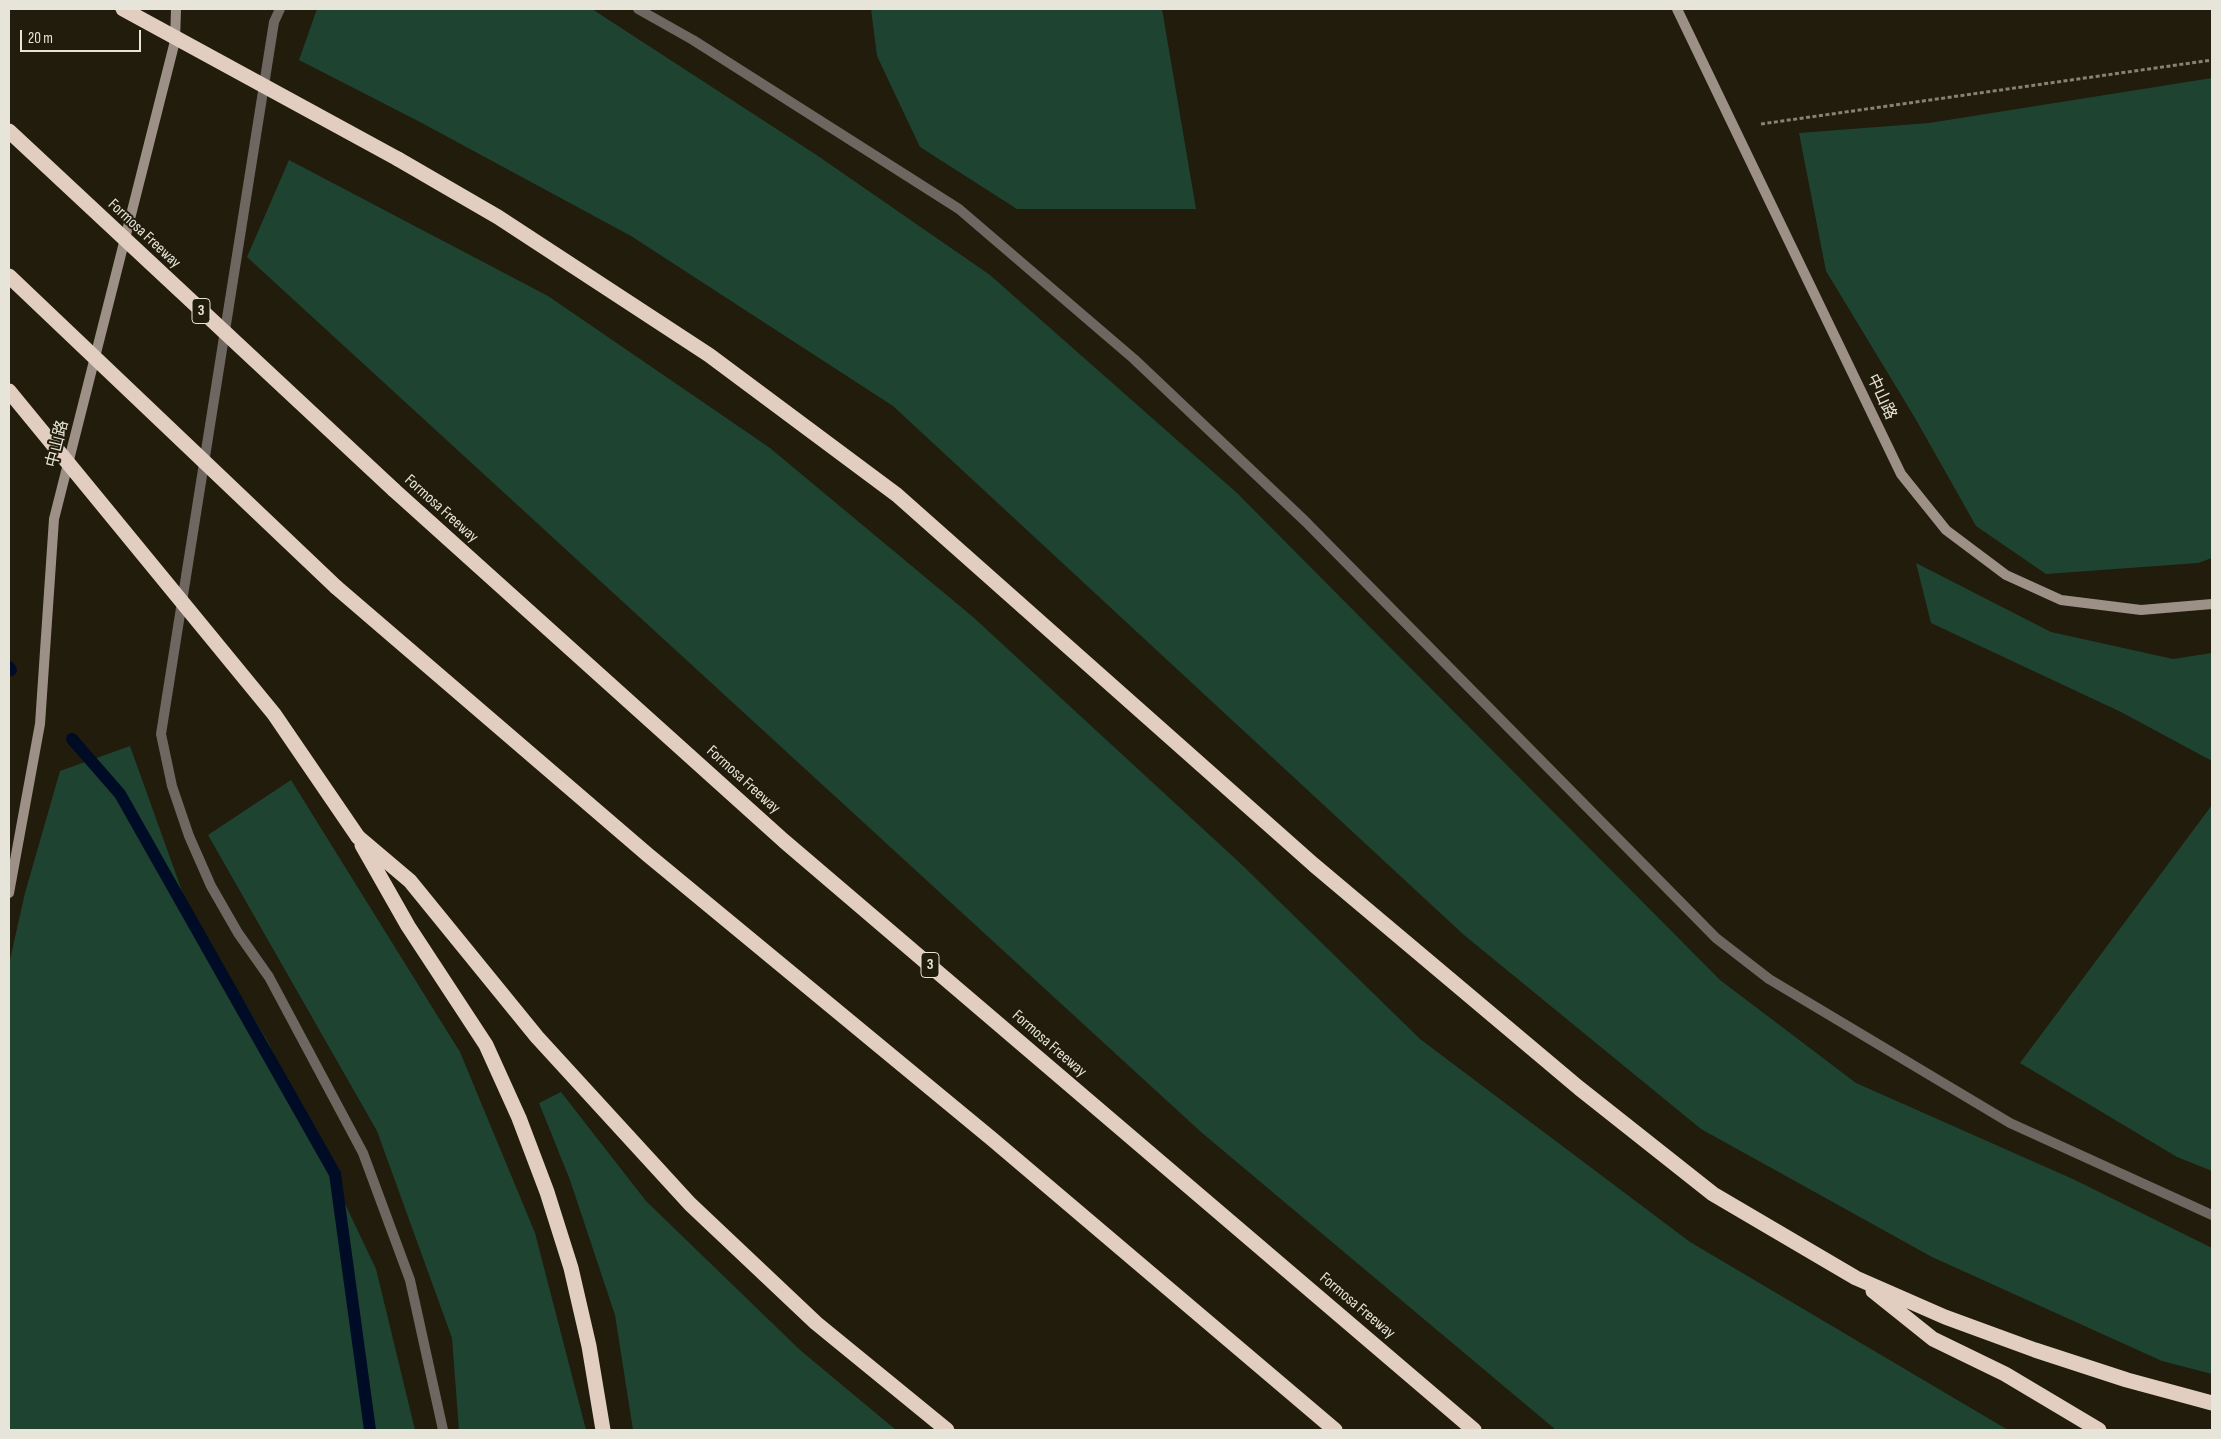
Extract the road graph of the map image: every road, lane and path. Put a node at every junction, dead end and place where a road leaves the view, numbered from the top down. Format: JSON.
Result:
{"nodes":[{"id":1,"x":123,"y":9,"type":"edge"},
{"id":2,"x":176,"y":9,"type":"edge"},
{"id":3,"x":280,"y":9,"type":"edge"},
{"id":4,"x":638,"y":9,"type":"edge"},
{"id":5,"x":1677,"y":9,"type":"edge"},
{"id":6,"x":2212,"y":60,"type":"edge"},
{"id":7,"x":1733,"y":128,"type":"junction"},
{"id":8,"x":9,"y":131,"type":"edge"},
{"id":9,"x":9,"y":276,"type":"edge"},
{"id":10,"x":9,"y":391,"type":"edge"},
{"id":11,"x":2212,"y":604,"type":"edge"},
{"id":12,"x":358,"y":837,"type":"junction"},
{"id":13,"x":9,"y":893,"type":"edge"},
{"id":14,"x":2212,"y":1215,"type":"edge"},
{"id":15,"x":1856,"y":1278,"type":"junction"},
{"id":16,"x":2212,"y":1403,"type":"edge"},
{"id":17,"x":443,"y":1430,"type":"edge"},
{"id":18,"x":603,"y":1430,"type":"edge"},
{"id":19,"x":947,"y":1430,"type":"edge"},
{"id":20,"x":1335,"y":1430,"type":"edge"},
{"id":21,"x":1474,"y":1430,"type":"edge"},
{"id":22,"x":2099,"y":1430,"type":"edge"}],
"edges":[{"from":1,"to":15,"type":"highway","bridge":true},
{"from":2,"to":13,"type":"street","name":"中山路"},
{"from":3,"to":17,"type":"lane"},
{"from":4,"to":14,"type":"lane"},
{"from":5,"to":7,"type":"street","name":"中山路"},
{"from":6,"to":7,"type":"path"},
{"from":7,"to":11,"type":"street","name":"中山路"},
{"from":8,"to":21,"type":"highway","name":"Formosa Freeway","number":"3","bridge":true},
{"from":9,"to":20,"type":"highway","bridge":true},
{"from":10,"to":12,"type":"highway","bridge":true},
{"from":12,"to":18,"type":"highway"},
{"from":12,"to":19,"type":"highway"},
{"from":15,"to":16,"type":"highway"},
{"from":15,"to":22,"type":"highway"}]}
